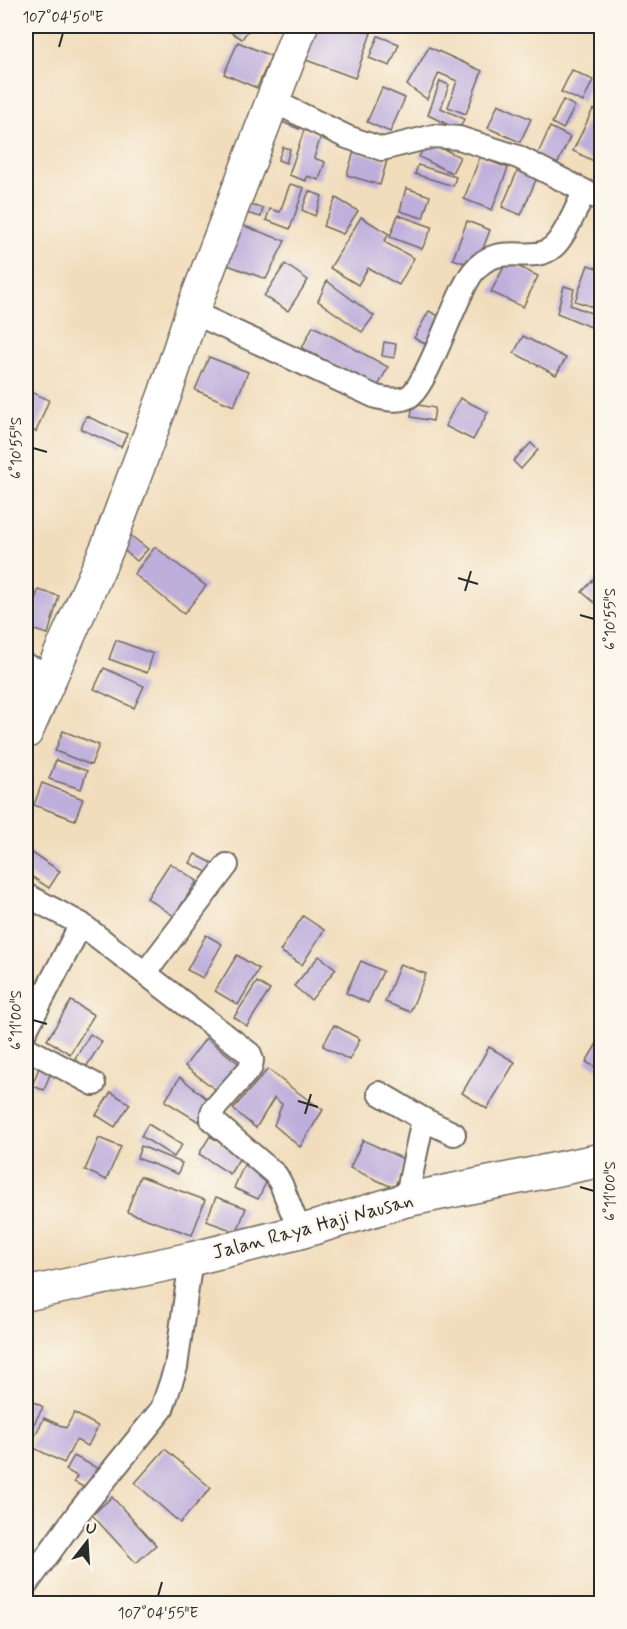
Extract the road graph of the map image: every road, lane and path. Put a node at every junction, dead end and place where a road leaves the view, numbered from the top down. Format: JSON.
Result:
{"nodes":[{"id":1,"x":302,"y":26,"type":"edge"},
{"id":2,"x":273,"y":101,"type":"junction"},
{"id":3,"x":593,"y":196,"type":"edge"},
{"id":4,"x":192,"y":312,"type":"junction"},
{"id":5,"x":38,"y":670,"type":"edge"},
{"id":6,"x":26,"y":732,"type":"edge"},
{"id":7,"x":227,"y":865,"type":"dead end"},
{"id":8,"x":26,"y":895,"type":"edge"},
{"id":9,"x":81,"y":924,"type":"junction"},
{"id":10,"x":146,"y":972,"type":"junction"},
{"id":11,"x":26,"y":1030,"type":"edge"},
{"id":12,"x":26,"y":1048,"type":"edge"},
{"id":13,"x":94,"y":1084,"type":"dead end"},
{"id":14,"x":379,"y":1093,"type":"dead end"},
{"id":15,"x":423,"y":1119,"type":"junction"},
{"id":16,"x":454,"y":1134,"type":"dead end"},
{"id":17,"x":602,"y":1160,"type":"edge"},
{"id":18,"x":406,"y":1200,"type":"junction"},
{"id":19,"x":300,"y":1232,"type":"junction"},
{"id":20,"x":191,"y":1259,"type":"junction"},
{"id":21,"x":26,"y":1294,"type":"edge"},
{"id":22,"x":26,"y":1585,"type":"edge"}],
"edges":[{"from":1,"to":2,"type":"street"},
{"from":2,"to":3,"type":"street"},
{"from":2,"to":4,"type":"street"},
{"from":3,"to":4,"type":"street"},
{"from":4,"to":5,"type":"street"},
{"from":5,"to":6,"type":"street"},
{"from":7,"to":10,"type":"street"},
{"from":8,"to":9,"type":"street"},
{"from":9,"to":10,"type":"street"},
{"from":9,"to":11,"type":"street"},
{"from":10,"to":19,"type":"street"},
{"from":12,"to":13,"type":"street"},
{"from":14,"to":15,"type":"street"},
{"from":15,"to":16,"type":"street"},
{"from":15,"to":18,"type":"street"},
{"from":17,"to":18,"type":"street","name":"Jalan Raya Haji Nausan"},
{"from":18,"to":19,"type":"street","name":"Jalan Raya Haji Nausan"},
{"from":19,"to":20,"type":"street","name":"Jalan Raya Haji Nausan"},
{"from":20,"to":21,"type":"street","name":"Jalan Raya Haji Nausan"},
{"from":20,"to":22,"type":"street"}]}
